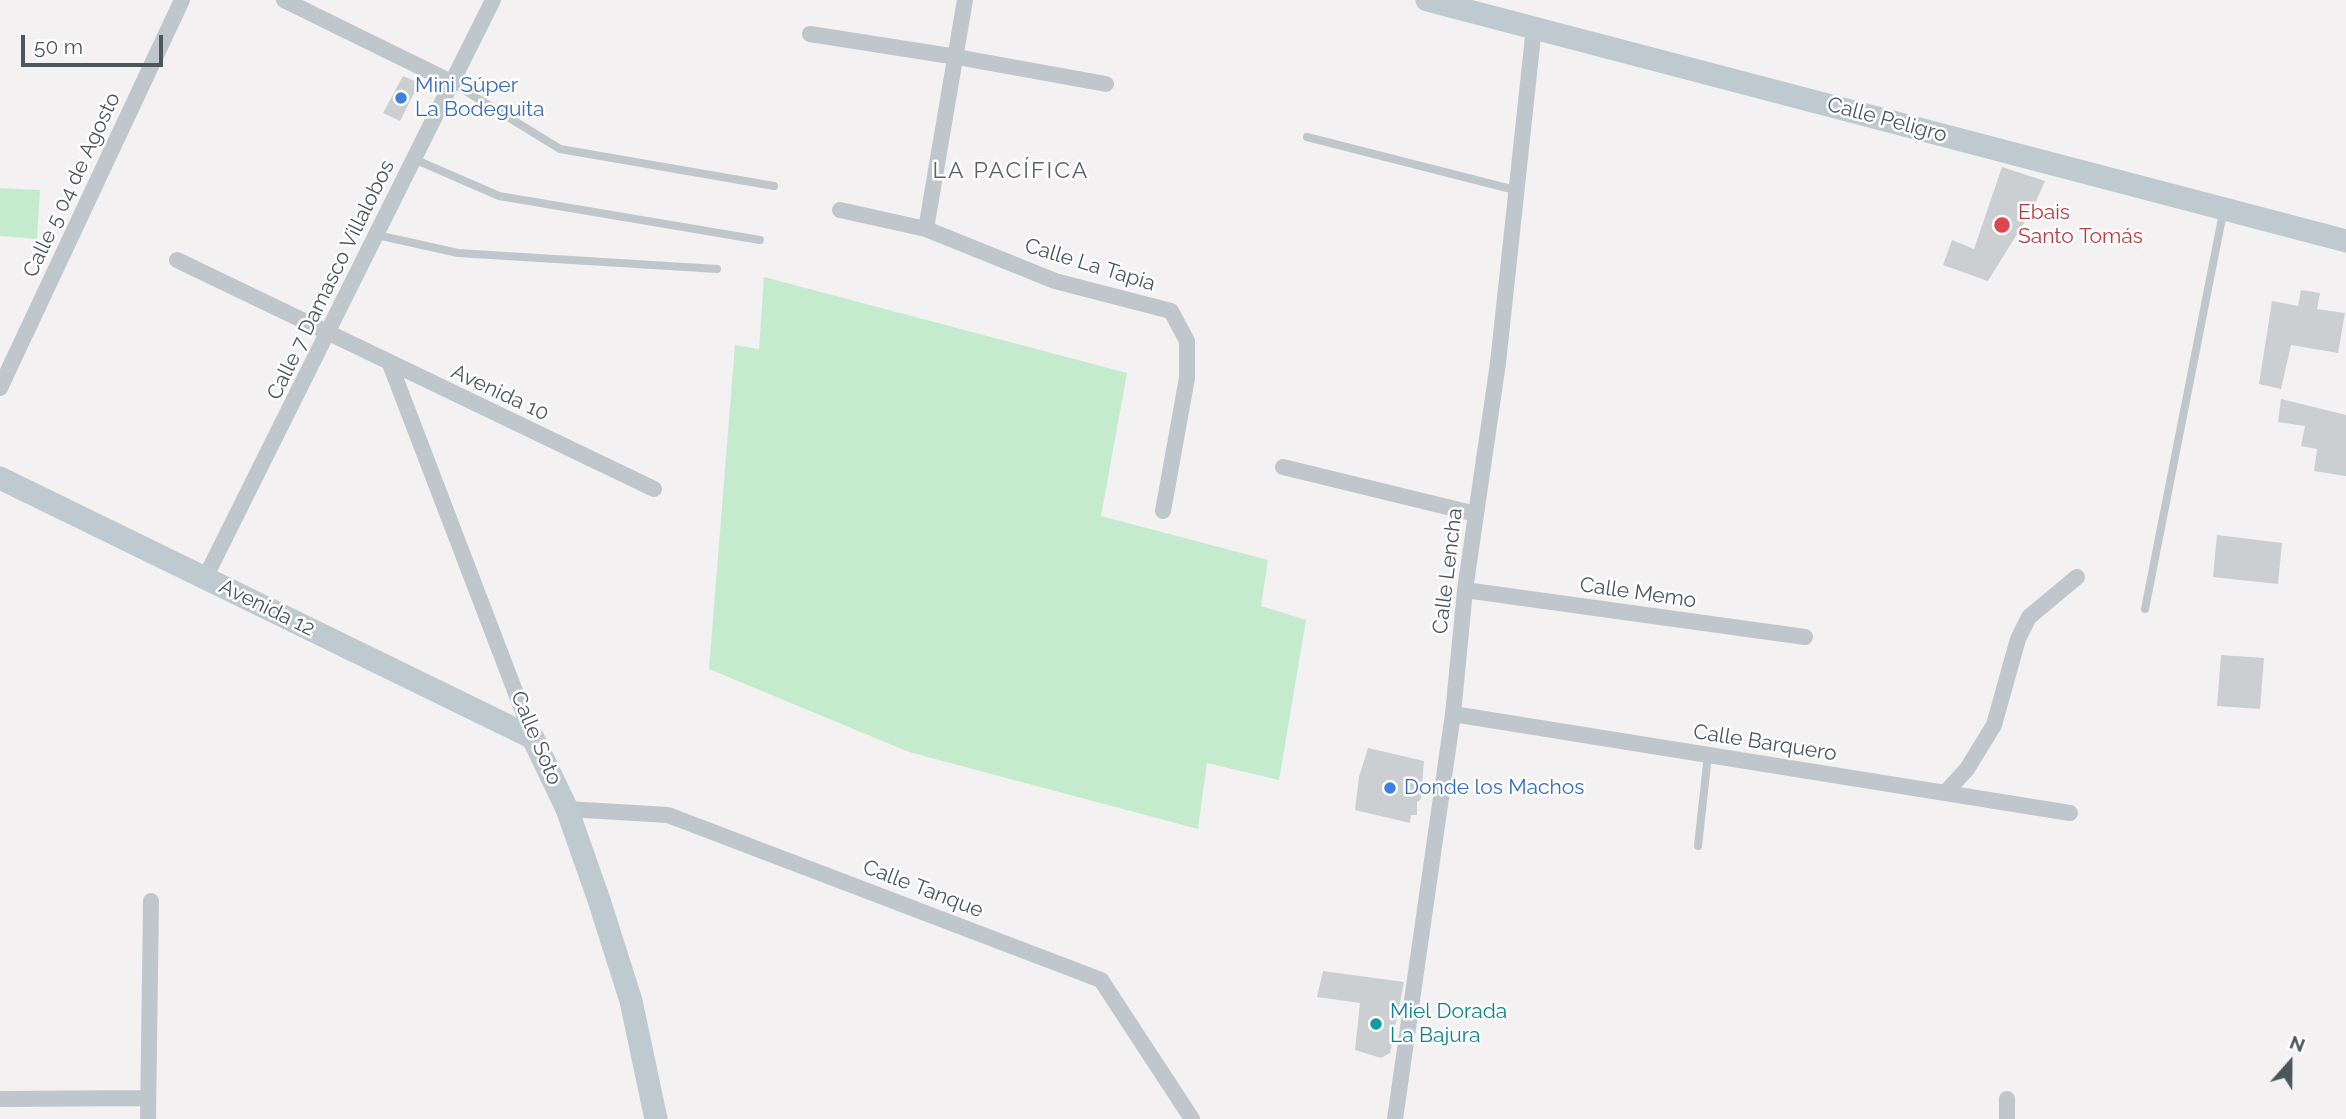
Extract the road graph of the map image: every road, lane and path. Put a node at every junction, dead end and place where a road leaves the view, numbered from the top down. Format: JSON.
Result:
{"nodes":[{"id":1,"x":182,"y":0,"type":"edge"},
{"id":2,"x":284,"y":0,"type":"edge"},
{"id":3,"x":492,"y":0,"type":"edge"},
{"id":4,"x":965,"y":0,"type":"edge"},
{"id":5,"x":1427,"y":0,"type":"edge"},
{"id":6,"x":1534,"y":27,"type":"junction"},
{"id":7,"x":810,"y":34,"type":"dead end"},
{"id":8,"x":957,"y":57,"type":"junction"},
{"id":9,"x":451,"y":82,"type":"junction"},
{"id":10,"x":1106,"y":84,"type":"dead end"},
{"id":11,"x":1307,"y":137,"type":"dead end"},
{"id":12,"x":414,"y":159,"type":"junction"},
{"id":13,"x":774,"y":186,"type":"dead end"},
{"id":14,"x":1516,"y":190,"type":"junction"},
{"id":15,"x":840,"y":210,"type":"dead end"},
{"id":16,"x":2224,"y":210,"type":"junction"},
{"id":17,"x":926,"y":229,"type":"junction"},
{"id":18,"x":377,"y":235,"type":"junction"},
{"id":19,"x":760,"y":240,"type":"dead end"},
{"id":20,"x":2346,"y":242,"type":"edge"},
{"id":21,"x":177,"y":260,"type":"dead end"},
{"id":22,"x":717,"y":269,"type":"dead end"},
{"id":23,"x":328,"y":335,"type":"junction"},
{"id":24,"x":390,"y":364,"type":"junction"},
{"id":25,"x":0,"y":388,"type":"edge"},
{"id":26,"x":1283,"y":467,"type":"dead end"},
{"id":27,"x":0,"y":478,"type":"edge"},
{"id":28,"x":654,"y":489,"type":"dead end"},
{"id":29,"x":1163,"y":511,"type":"dead end"},
{"id":30,"x":1476,"y":514,"type":"junction"},
{"id":31,"x":2077,"y":577,"type":"dead end"},
{"id":32,"x":205,"y":578,"type":"junction"},
{"id":33,"x":1465,"y":590,"type":"junction"},
{"id":34,"x":2145,"y":609,"type":"dead end"},
{"id":35,"x":1805,"y":637,"type":"dead end"},
{"id":36,"x":1453,"y":714,"type":"junction"},
{"id":37,"x":533,"y":738,"type":"junction"},
{"id":38,"x":1708,"y":755,"type":"junction"},
{"id":39,"x":1945,"y":793,"type":"junction"},
{"id":40,"x":567,"y":808,"type":"junction"},
{"id":41,"x":2070,"y":813,"type":"dead end"},
{"id":42,"x":1698,"y":846,"type":"dead end"},
{"id":43,"x":152,"y":901,"type":"dead end"},
{"id":44,"x":149,"y":1098,"type":"junction"},
{"id":45,"x":0,"y":1099,"type":"edge"},
{"id":46,"x":2007,"y":1099,"type":"dead end"},
{"id":47,"x":148,"y":1119,"type":"edge"},
{"id":48,"x":656,"y":1119,"type":"edge"},
{"id":49,"x":1192,"y":1119,"type":"edge"},
{"id":50,"x":1395,"y":1119,"type":"edge"},
{"id":51,"x":2007,"y":1119,"type":"edge"}],
"edges":[{"from":1,"to":25,"type":"street","name":"Calle 5 04 de Agosto"},
{"from":2,"to":9,"type":"street"},
{"from":3,"to":9,"type":"street","name":"Calle 7 Damasco Villalobos"},
{"from":4,"to":8,"type":"street"},
{"from":5,"to":6,"type":"street","name":"Calle Peligro"},
{"from":6,"to":14,"type":"street","name":"Calle Lencha"},
{"from":6,"to":16,"type":"street","name":"Calle Peligro"},
{"from":7,"to":8,"type":"street"},
{"from":8,"to":10,"type":"street"},
{"from":8,"to":17,"type":"street"},
{"from":9,"to":12,"type":"street","name":"Calle 7 Damasco Villalobos"},
{"from":9,"to":13,"type":"lane"},
{"from":11,"to":14,"type":"lane"},
{"from":12,"to":18,"type":"street","name":"Calle 7 Damasco Villalobos"},
{"from":12,"to":19,"type":"lane"},
{"from":14,"to":30,"type":"street","name":"Calle Lencha"},
{"from":15,"to":17,"type":"street","name":"Calle La Tapia"},
{"from":16,"to":20,"type":"street","name":"Calle Peligro"},
{"from":16,"to":34,"type":"lane"},
{"from":17,"to":29,"type":"street","name":"Calle La Tapia"},
{"from":18,"to":22,"type":"lane"},
{"from":18,"to":23,"type":"street","name":"Calle 7 Damasco Villalobos"},
{"from":21,"to":23,"type":"street","name":"Avenida 10"},
{"from":23,"to":24,"type":"street","name":"Avenida 10"},
{"from":23,"to":32,"type":"street","name":"Calle 7 Damasco Villalobos"},
{"from":24,"to":28,"type":"street","name":"Avenida 10"},
{"from":24,"to":37,"type":"street","name":"Calle Soto"},
{"from":26,"to":30,"type":"street"},
{"from":27,"to":32,"type":"street","name":"Avenida 12"},
{"from":30,"to":33,"type":"street","name":"Calle Lencha"},
{"from":31,"to":39,"type":"street"},
{"from":32,"to":37,"type":"street","name":"Avenida 12"},
{"from":33,"to":35,"type":"street","name":"Calle Memo"},
{"from":33,"to":36,"type":"street","name":"Calle Lencha"},
{"from":36,"to":38,"type":"street","name":"Calle Barquero"},
{"from":36,"to":50,"type":"street","name":"Calle Lencha"},
{"from":37,"to":40,"type":"street","name":"Calle Soto"},
{"from":38,"to":39,"type":"street","name":"Calle Barquero"},
{"from":38,"to":42,"type":"lane"},
{"from":39,"to":41,"type":"street","name":"Calle Barquero"},
{"from":40,"to":48,"type":"street","name":"Calle Soto"},
{"from":40,"to":49,"type":"street","name":"Calle Tanque"},
{"from":43,"to":44,"type":"street"},
{"from":44,"to":45,"type":"street"},
{"from":44,"to":47,"type":"street"},
{"from":46,"to":51,"type":"street"}]}
